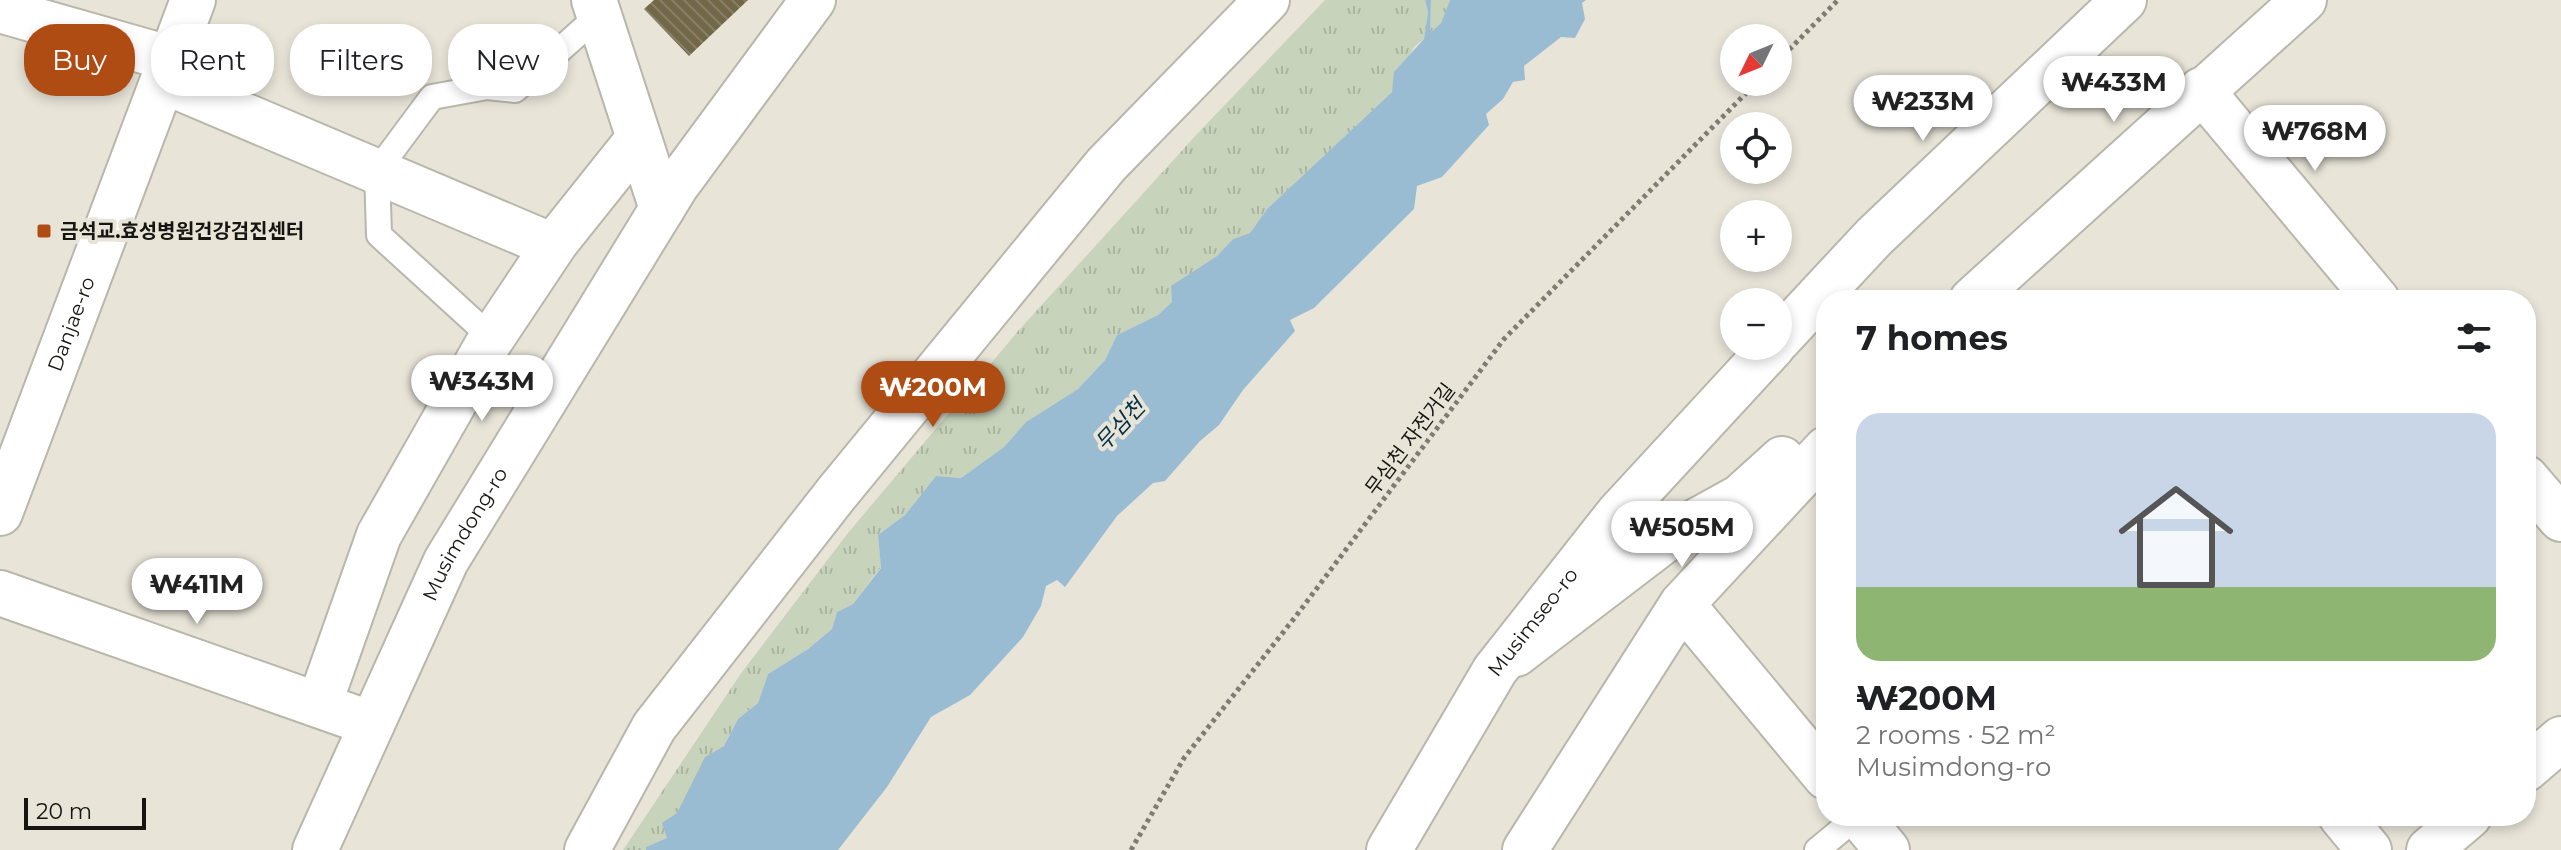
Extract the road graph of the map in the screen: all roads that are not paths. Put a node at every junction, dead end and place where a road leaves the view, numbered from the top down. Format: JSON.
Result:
{"nodes":[{"id":1,"x":193,"y":0,"type":"edge"},
{"id":2,"x":813,"y":0,"type":"edge"},
{"id":3,"x":1267,"y":0,"type":"edge"},
{"id":4,"x":2124,"y":0,"type":"edge"},
{"id":5,"x":2304,"y":0,"type":"edge"},
{"id":6,"x":596,"y":7,"type":"edge"},
{"id":7,"x":0,"y":10,"type":"edge"},
{"id":8,"x":184,"y":24,"type":"edge"},
{"id":9,"x":151,"y":64,"type":"edge"},
{"id":10,"x":2201,"y":90,"type":"junction"},
{"id":11,"x":157,"y":96,"type":"edge"},
{"id":12,"x":221,"y":96,"type":"edge"},
{"id":13,"x":639,"y":138,"type":"junction"},
{"id":14,"x":377,"y":171,"type":"junction"},
{"id":15,"x":662,"y":209,"type":"junction"},
{"id":16,"x":553,"y":246,"type":"junction"},
{"id":17,"x":1825,"y":290,"type":"edge"},
{"id":18,"x":1983,"y":290,"type":"edge"},
{"id":19,"x":2369,"y":290,"type":"edge"},
{"id":20,"x":1816,"y":299,"type":"edge"},
{"id":21,"x":1792,"y":325,"type":"edge"},
{"id":22,"x":492,"y":338,"type":"junction"},
{"id":23,"x":1760,"y":360,"type":"edge"},
{"id":24,"x":1816,"y":428,"type":"edge"},
{"id":25,"x":1816,"y":460,"type":"edge"},
{"id":26,"x":0,"y":513,"type":"edge"},
{"id":27,"x":0,"y":593,"type":"edge"},
{"id":28,"x":1682,"y":604,"type":"junction"},
{"id":29,"x":1495,"y":670,"type":"junction"},
{"id":30,"x":319,"y":705,"type":"junction"},
{"id":31,"x":372,"y":724,"type":"junction"},
{"id":32,"x":2561,"y":739,"type":"edge"},
{"id":33,"x":2536,"y":760,"type":"edge"},
{"id":34,"x":1816,"y":765,"type":"edge"},
{"id":35,"x":1846,"y":826,"type":"edge"},
{"id":36,"x":1867,"y":826,"type":"edge"},
{"id":37,"x":2349,"y":826,"type":"edge"},
{"id":38,"x":2457,"y":826,"type":"edge"},
{"id":39,"x":315,"y":850,"type":"edge"},
{"id":40,"x":587,"y":850,"type":"edge"},
{"id":41,"x":1389,"y":850,"type":"edge"},
{"id":42,"x":1525,"y":850,"type":"edge"},
{"id":43,"x":1817,"y":850,"type":"edge"},
{"id":44,"x":1887,"y":850,"type":"edge"},
{"id":45,"x":2369,"y":850,"type":"edge"},
{"id":46,"x":2429,"y":850,"type":"edge"}],
"edges":[{"from":1,"to":8,"type":"street","name":"Danjae-ro"},
{"from":2,"to":15,"type":"street","name":"Musimdong-ro"},
{"from":3,"to":40,"type":"street"},
{"from":4,"to":17,"type":"street"},
{"from":5,"to":10,"type":"street"},
{"from":6,"to":13,"type":"street"},
{"from":6,"to":14,"type":"lane"},
{"from":7,"to":9,"type":"street"},
{"from":10,"to":18,"type":"street"},
{"from":10,"to":19,"type":"street"},
{"from":11,"to":26,"type":"street","name":"Danjae-ro"},
{"from":12,"to":14,"type":"street"},
{"from":13,"to":15,"type":"street"},
{"from":13,"to":16,"type":"street"},
{"from":14,"to":16,"type":"street"},
{"from":14,"to":22,"type":"lane"},
{"from":15,"to":31,"type":"street","name":"Musimdong-ro"},
{"from":16,"to":22,"type":"street"},
{"from":20,"to":21,"type":"street"},
{"from":22,"to":30,"type":"street"},
{"from":23,"to":29,"type":"street","name":"Musimseo-ro"},
{"from":24,"to":29,"type":"street"},
{"from":25,"to":28,"type":"street"},
{"from":27,"to":30,"type":"street"},
{"from":28,"to":34,"type":"street"},
{"from":28,"to":42,"type":"street"},
{"from":29,"to":41,"type":"street","name":"Musimseo-ro"},
{"from":30,"to":31,"type":"street"},
{"from":31,"to":39,"type":"street","name":"Musimdong-ro"},
{"from":32,"to":33,"type":"street"},
{"from":35,"to":43,"type":"lane"},
{"from":36,"to":44,"type":"street"},
{"from":37,"to":45,"type":"street"},
{"from":38,"to":46,"type":"street"}]}
